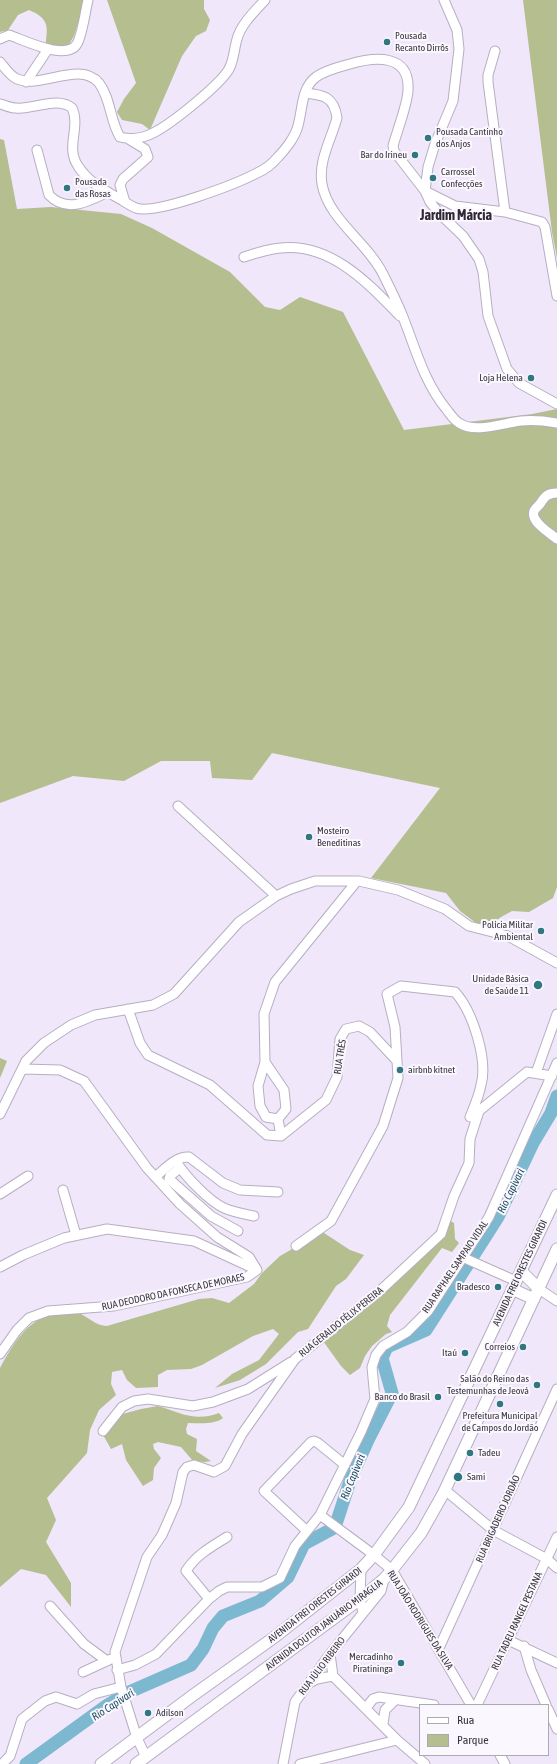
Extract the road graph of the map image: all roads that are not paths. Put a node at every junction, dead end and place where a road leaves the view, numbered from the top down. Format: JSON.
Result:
{"nodes":[{"id":1,"x":88,"y":0,"type":"edge"},
{"id":2,"x":265,"y":0,"type":"edge"},
{"id":3,"x":444,"y":0,"type":"edge"},
{"id":4,"x":0,"y":39,"type":"edge"},
{"id":5,"x":48,"y":49,"type":"junction"},
{"id":6,"x":495,"y":51,"type":"dead end"},
{"id":7,"x":0,"y":62,"type":"edge"},
{"id":8,"x":26,"y":82,"type":"junction"},
{"id":9,"x":305,"y":93,"type":"junction"},
{"id":10,"x":0,"y":104,"type":"edge"},
{"id":11,"x":130,"y":140,"type":"junction"},
{"id":12,"x":37,"y":150,"type":"dead end"},
{"id":13,"x":425,"y":191,"type":"junction"},
{"id":14,"x":108,"y":192,"type":"junction"},
{"id":15,"x":125,"y":202,"type":"junction"},
{"id":16,"x":506,"y":212,"type":"junction"},
{"id":17,"x":244,"y":257,"type":"dead end"},
{"id":18,"x":557,"y":296,"type":"edge"},
{"id":19,"x":403,"y":319,"type":"junction"},
{"id":20,"x":557,"y":404,"type":"edge"},
{"id":21,"x":557,"y":422,"type":"edge"},
{"id":22,"x":557,"y":493,"type":"edge"},
{"id":23,"x":557,"y":539,"type":"edge"},
{"id":24,"x":178,"y":806,"type":"dead end"},
{"id":25,"x":357,"y":881,"type":"junction"},
{"id":26,"x":276,"y":896,"type":"junction"},
{"id":27,"x":557,"y":963,"type":"edge"},
{"id":28,"x":128,"y":1009,"type":"junction"},
{"id":29,"x":557,"y":1014,"type":"edge"},
{"id":30,"x":397,"y":1061,"type":"junction"},
{"id":31,"x":265,"y":1062,"type":"junction"},
{"id":32,"x":557,"y":1063,"type":"edge"},
{"id":33,"x":23,"y":1069,"type":"junction"},
{"id":34,"x":536,"y":1073,"type":"junction"},
{"id":35,"x":552,"y":1076,"type":"junction"},
{"id":36,"x":0,"y":1114,"type":"edge"},
{"id":37,"x":278,"y":1119,"type":"junction"},
{"id":38,"x":281,"y":1136,"type":"junction"},
{"id":39,"x":470,"y":1140,"type":"junction"},
{"id":40,"x":177,"y":1164,"type":"junction"},
{"id":41,"x":28,"y":1176,"type":"dead end"},
{"id":42,"x":155,"y":1177,"type":"junction"},
{"id":43,"x":63,"y":1190,"type":"dead end"},
{"id":44,"x":278,"y":1192,"type":"dead end"},
{"id":45,"x":0,"y":1194,"type":"edge"},
{"id":46,"x":556,"y":1197,"type":"edge"},
{"id":47,"x":254,"y":1216,"type":"dead end"},
{"id":48,"x":238,"y":1230,"type":"dead end"},
{"id":49,"x":76,"y":1235,"type":"junction"},
{"id":50,"x":296,"y":1246,"type":"dead end"},
{"id":51,"x":557,"y":1249,"type":"edge"},
{"id":52,"x":463,"y":1258,"type":"junction"},
{"id":53,"x":0,"y":1266,"type":"edge"},
{"id":54,"x":257,"y":1270,"type":"junction"},
{"id":55,"x":521,"y":1271,"type":"junction"},
{"id":56,"x":514,"y":1285,"type":"junction"},
{"id":57,"x":537,"y":1294,"type":"junction"},
{"id":58,"x":557,"y":1301,"type":"edge"},
{"id":59,"x":0,"y":1354,"type":"edge"},
{"id":60,"x":295,"y":1359,"type":"junction"},
{"id":61,"x":557,"y":1389,"type":"edge"},
{"id":62,"x":103,"y":1432,"type":"dead end"},
{"id":63,"x":345,"y":1465,"type":"junction"},
{"id":64,"x":445,"y":1490,"type":"junction"},
{"id":65,"x":321,"y":1516,"type":"junction"},
{"id":66,"x":493,"y":1530,"type":"junction"},
{"id":67,"x":307,"y":1531,"type":"junction"},
{"id":68,"x":557,"y":1537,"type":"edge"},
{"id":69,"x":227,"y":1538,"type":"dead end"},
{"id":70,"x":374,"y":1555,"type":"junction"},
{"id":71,"x":547,"y":1558,"type":"junction"},
{"id":72,"x":557,"y":1568,"type":"edge"},
{"id":73,"x":361,"y":1569,"type":"junction"},
{"id":74,"x":392,"y":1570,"type":"junction"},
{"id":75,"x":384,"y":1579,"type":"junction"},
{"id":76,"x":209,"y":1599,"type":"junction"},
{"id":77,"x":360,"y":1599,"type":"junction"},
{"id":78,"x":50,"y":1606,"type":"dead end"},
{"id":79,"x":364,"y":1613,"type":"junction"},
{"id":80,"x":508,"y":1640,"type":"junction"},
{"id":81,"x":524,"y":1646,"type":"junction"},
{"id":82,"x":439,"y":1648,"type":"junction"},
{"id":83,"x":330,"y":1654,"type":"junction"},
{"id":84,"x":116,"y":1657,"type":"junction"},
{"id":85,"x":107,"y":1661,"type":"junction"},
{"id":86,"x":557,"y":1663,"type":"edge"},
{"id":87,"x":117,"y":1670,"type":"junction"},
{"id":88,"x":82,"y":1672,"type":"dead end"},
{"id":89,"x":333,"y":1676,"type":"junction"},
{"id":90,"x":307,"y":1684,"type":"junction"},
{"id":91,"x":123,"y":1693,"type":"junction"},
{"id":92,"x":395,"y":1700,"type":"junction"},
{"id":93,"x":426,"y":1704,"type":"edge"},
{"id":94,"x":470,"y":1704,"type":"edge"},
{"id":95,"x":477,"y":1704,"type":"edge"},
{"id":96,"x":546,"y":1704,"type":"edge"},
{"id":97,"x":366,"y":1708,"type":"junction"},
{"id":98,"x":549,"y":1710,"type":"edge"},
{"id":99,"x":383,"y":1724,"type":"junction"},
{"id":100,"x":557,"y":1728,"type":"edge"},
{"id":101,"x":137,"y":1738,"type":"junction"},
{"id":102,"x":397,"y":1740,"type":"junction"},
{"id":103,"x":146,"y":1757,"type":"junction"},
{"id":104,"x":2,"y":1764,"type":"edge"},
{"id":105,"x":101,"y":1764,"type":"edge"},
{"id":106,"x":136,"y":1764,"type":"edge"},
{"id":107,"x":283,"y":1764,"type":"edge"},
{"id":108,"x":300,"y":1764,"type":"edge"},
{"id":109,"x":425,"y":1764,"type":"edge"}],
"edges":[{"from":1,"to":5,"type":"street"},
{"from":2,"to":11,"type":"street"},
{"from":3,"to":13,"type":"street"},
{"from":4,"to":5,"type":"street"},
{"from":5,"to":8,"type":"street"},
{"from":6,"to":16,"type":"street"},
{"from":7,"to":8,"type":"street"},
{"from":8,"to":11,"type":"street"},
{"from":9,"to":13,"type":"street"},
{"from":9,"to":15,"type":"street"},
{"from":9,"to":19,"type":"street"},
{"from":10,"to":14,"type":"street"},
{"from":11,"to":15,"type":"street"},
{"from":12,"to":14,"type":"street"},
{"from":13,"to":16,"type":"street"},
{"from":13,"to":20,"type":"street"},
{"from":14,"to":15,"type":"street"},
{"from":16,"to":18,"type":"street"},
{"from":17,"to":19,"type":"street"},
{"from":19,"to":21,"type":"street"},
{"from":22,"to":23,"type":"street"},
{"from":24,"to":26,"type":"street"},
{"from":25,"to":26,"type":"street"},
{"from":25,"to":27,"type":"street"},
{"from":25,"to":31,"type":"street"},
{"from":26,"to":28,"type":"street"},
{"from":28,"to":33,"type":"street"},
{"from":28,"to":38,"type":"street"},
{"from":29,"to":34,"type":"street"},
{"from":30,"to":38,"type":"street","name":"RUA TRÊS"},
{"from":30,"to":39,"type":"street"},
{"from":30,"to":50,"type":"street"},
{"from":31,"to":37,"type":"street"},
{"from":31,"to":37,"type":"street"},
{"from":32,"to":35,"type":"street","name":"RUA RAPHAEL SAMPAIO VIDAL"},
{"from":33,"to":36,"type":"street"},
{"from":33,"to":42,"type":"street","name":"RUA DEODORO DA FONSECA DE MORAES"},
{"from":34,"to":35,"type":"street","name":"RUA GERALDO FÉLIX PEREIRA"},
{"from":34,"to":39,"type":"street","name":"RUA GERALDO FÉLIX PEREIRA"},
{"from":35,"to":52,"type":"street","name":"RUA RAPHAEL SAMPAIO VIDAL"},
{"from":37,"to":38,"type":"street"},
{"from":39,"to":60,"type":"street","name":"RUA GERALDO FÉLIX PEREIRA"},
{"from":40,"to":42,"type":"street"},
{"from":40,"to":44,"type":"street"},
{"from":40,"to":47,"type":"street"},
{"from":40,"to":48,"type":"street"},
{"from":41,"to":45,"type":"street"},
{"from":42,"to":54,"type":"street","name":"RUA DEODORO DA FONSECA DE MORAES"},
{"from":43,"to":49,"type":"street"},
{"from":46,"to":55,"type":"main road","name":"AVENIDA FREI ORESTES GIRARDI"},
{"from":49,"to":53,"type":"street"},
{"from":49,"to":54,"type":"street"},
{"from":51,"to":57,"type":"main road","name":"AVENIDA DOUTOR JANUÁRIO MIRAGLIA"},
{"from":52,"to":56,"type":"street"},
{"from":52,"to":63,"type":"street","name":"RUA RAPHAEL SAMPAIO VIDAL"},
{"from":54,"to":59,"type":"street","name":"RUA DEODORO DA FONSECA DE MORAES"},
{"from":55,"to":56,"type":"main road","name":"AVENIDA FREI ORESTES GIRARDI"},
{"from":55,"to":57,"type":"main road"},
{"from":56,"to":57,"type":"main road"},
{"from":56,"to":70,"type":"main road","name":"AVENIDA FREI ORESTES GIRARDI"},
{"from":57,"to":58,"type":"street"},
{"from":57,"to":64,"type":"main road","name":"AVENIDA DOUTOR JANUÁRIO MIRAGLIA"},
{"from":60,"to":62,"type":"street"},
{"from":60,"to":84,"type":"street","name":"RUA GERALDO FÉLIX PEREIRA"},
{"from":61,"to":66,"type":"street","name":"RUA BRIGADEIRO JORDÃO"},
{"from":63,"to":65,"type":"street","name":"RUA RAPHAEL SAMPAIO VIDAL"},
{"from":63,"to":67,"type":"street"},
{"from":64,"to":66,"type":"street"},
{"from":64,"to":74,"type":"main road","name":"AVENIDA DOUTOR JANUÁRIO MIRAGLIA"},
{"from":65,"to":67,"type":"street","name":"RUA RAPHAEL SAMPAIO VIDAL"},
{"from":65,"to":70,"type":"street","name":"RUA JOÃO RODRIGUES DA SILVA"},
{"from":66,"to":71,"type":"street"},
{"from":66,"to":82,"type":"street","name":"RUA BRIGADEIRO JORDÃO"},
{"from":67,"to":76,"type":"street","name":"RUA RAPHAEL SAMPAIO VIDAL"},
{"from":68,"to":71,"type":"street","name":"RUA TADEU RANGEL PESTANA"},
{"from":69,"to":76,"type":"street"},
{"from":70,"to":73,"type":"main road","name":"AVENIDA FREI ORESTES GIRARDI"},
{"from":70,"to":74,"type":"street","name":"RUA JOÃO RODRIGUES DA SILVA"},
{"from":71,"to":72,"type":"street"},
{"from":71,"to":80,"type":"street","name":"RUA TADEU RANGEL PESTANA"},
{"from":73,"to":77,"type":"street"},
{"from":73,"to":101,"type":"main road","name":"AVENIDA FREI ORESTES GIRARDI"},
{"from":74,"to":75,"type":"main road","name":"AVENIDA DOUTOR JANUÁRIO MIRAGLIA"},
{"from":74,"to":82,"type":"street","name":"RUA JOÃO RODRIGUES DA SILVA"},
{"from":75,"to":77,"type":"main road","name":"AVENIDA DOUTOR JANUÁRIO MIRAGLIA"},
{"from":75,"to":79,"type":"street","name":"RUA JÚLIO RIBEIRO"},
{"from":76,"to":87,"type":"street","name":"RUA RAPHAEL SAMPAIO VIDAL"},
{"from":77,"to":79,"type":"street"},
{"from":77,"to":103,"type":"main road","name":"AVENIDA DOUTOR JANUÁRIO MIRAGLIA"},
{"from":78,"to":85,"type":"street"},
{"from":79,"to":83,"type":"street","name":"RUA JÚLIO RIBEIRO"},
{"from":80,"to":81,"type":"street"},
{"from":80,"to":95,"type":"street","name":"RUA TADEU RANGEL PESTANA"},
{"from":81,"to":86,"type":"street"},
{"from":81,"to":96,"type":"street"},
{"from":82,"to":94,"type":"street","name":"RUA JOÃO RODRIGUES DA SILVA"},
{"from":83,"to":89,"type":"street"},
{"from":83,"to":90,"type":"street","name":"RUA JÚLIO RIBEIRO"},
{"from":84,"to":85,"type":"street"},
{"from":84,"to":87,"type":"street","name":"RUA GERALDO FÉLIX PEREIRA"},
{"from":85,"to":88,"type":"street"},
{"from":87,"to":91,"type":"street","name":"RUA GERALDO FÉLIX PEREIRA"},
{"from":89,"to":90,"type":"street"},
{"from":89,"to":97,"type":"street"},
{"from":90,"to":107,"type":"street","name":"RUA JÚLIO RIBEIRO"},
{"from":91,"to":101,"type":"street","name":"RUA GERALDO FÉLIX PEREIRA"},
{"from":91,"to":104,"type":"street"},
{"from":92,"to":93,"type":"street"},
{"from":92,"to":97,"type":"street"},
{"from":92,"to":99,"type":"street"},
{"from":97,"to":99,"type":"street"},
{"from":98,"to":100,"type":"street"},
{"from":99,"to":102,"type":"street"},
{"from":101,"to":103,"type":"street","name":"RUA GERALDO FÉLIX PEREIRA"},
{"from":101,"to":105,"type":"main road","name":"AVENIDA FREI ORESTES GIRARDI"},
{"from":102,"to":108,"type":"street"},
{"from":102,"to":109,"type":"street"},
{"from":103,"to":106,"type":"main road","name":"AVENIDA DOUTOR JANUÁRIO MIRAGLIA"}]}
